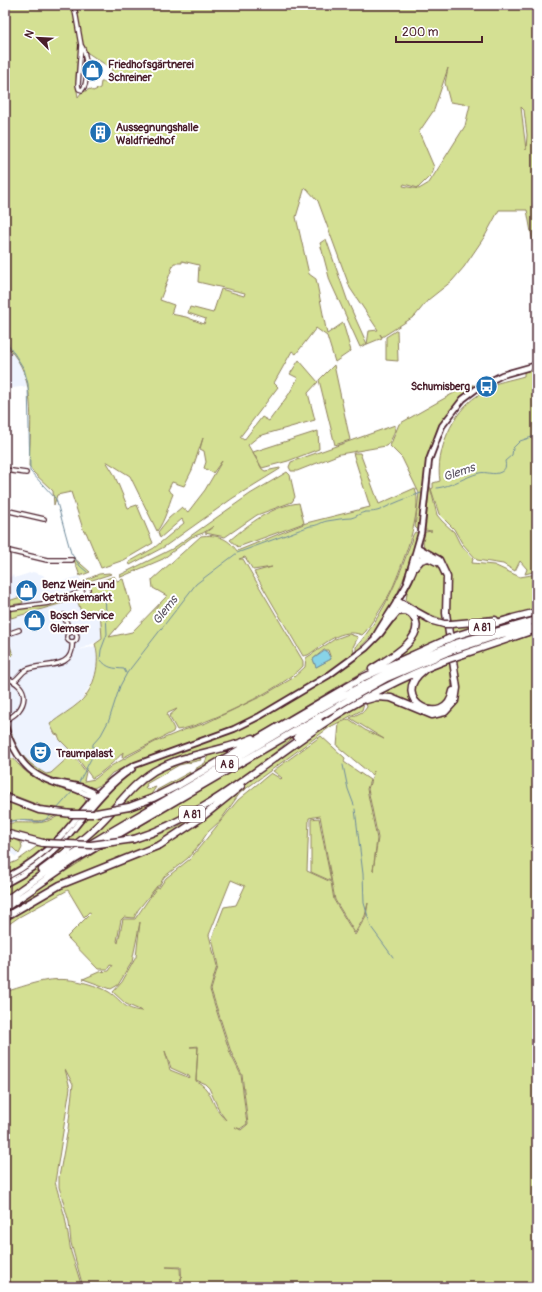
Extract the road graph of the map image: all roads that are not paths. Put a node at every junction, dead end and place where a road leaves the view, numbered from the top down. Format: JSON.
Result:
{"nodes":[{"id":1,"x":74,"y":5,"type":"edge"},
{"id":2,"x":81,"y":45,"type":"junction"},
{"id":3,"x":537,"y":365,"type":"edge"},
{"id":4,"x":5,"y":470,"type":"edge"},
{"id":5,"x":26,"y":473,"type":"dead end"},
{"id":6,"x":5,"y":510,"type":"edge"},
{"id":7,"x":44,"y":519,"type":"dead end"},
{"id":8,"x":5,"y":550,"type":"edge"},
{"id":9,"x":417,"y":550,"type":"junction"},
{"id":10,"x":428,"y":558,"type":"junction"},
{"id":11,"x":72,"y":560,"type":"dead end"},
{"id":12,"x":415,"y":567,"type":"junction"},
{"id":13,"x":444,"y":568,"type":"junction"},
{"id":14,"x":407,"y":581,"type":"junction"},
{"id":15,"x":82,"y":592,"type":"dead end"},
{"id":16,"x":397,"y":602,"type":"junction"},
{"id":17,"x":5,"y":609,"type":"edge"},
{"id":18,"x":406,"y":611,"type":"junction"},
{"id":19,"x":537,"y":612,"type":"edge"},
{"id":20,"x":64,"y":615,"type":"dead end"},
{"id":21,"x":392,"y":618,"type":"junction"},
{"id":22,"x":513,"y":618,"type":"junction"},
{"id":23,"x":537,"y":620,"type":"edge"},
{"id":24,"x":537,"y":628,"type":"edge"},
{"id":25,"x":19,"y":630,"type":"dead end"},
{"id":26,"x":70,"y":633,"type":"junction"},
{"id":27,"x":5,"y":635,"type":"edge"},
{"id":28,"x":375,"y":638,"type":"junction"},
{"id":29,"x":72,"y":642,"type":"junction"},
{"id":30,"x":450,"y":648,"type":"junction"},
{"id":31,"x":429,"y":666,"type":"junction"},
{"id":32,"x":454,"y":677,"type":"junction"},
{"id":33,"x":5,"y":678,"type":"edge"},
{"id":34,"x":14,"y":681,"type":"junction"},
{"id":35,"x":354,"y":682,"type":"junction"},
{"id":36,"x":353,"y":697,"type":"junction"},
{"id":37,"x":353,"y":705,"type":"junction"},
{"id":38,"x":5,"y":720,"type":"edge"},
{"id":39,"x":281,"y":725,"type":"junction"},
{"id":40,"x":5,"y":727,"type":"edge"},
{"id":41,"x":271,"y":760,"type":"junction"},
{"id":42,"x":142,"y":763,"type":"junction"},
{"id":43,"x":259,"y":768,"type":"junction"},
{"id":44,"x":106,"y":784,"type":"junction"},
{"id":45,"x":80,"y":789,"type":"junction"},
{"id":46,"x":90,"y":790,"type":"junction"},
{"id":47,"x":102,"y":794,"type":"junction"},
{"id":48,"x":94,"y":796,"type":"junction"},
{"id":49,"x":5,"y":797,"type":"edge"},
{"id":50,"x":87,"y":804,"type":"junction"},
{"id":51,"x":93,"y":805,"type":"junction"},
{"id":52,"x":5,"y":833,"type":"edge"},
{"id":53,"x":5,"y":878,"type":"edge"},
{"id":54,"x":5,"y":884,"type":"edge"},
{"id":55,"x":14,"y":894,"type":"junction"},
{"id":56,"x":5,"y":901,"type":"edge"},
{"id":57,"x":5,"y":908,"type":"edge"},
{"id":58,"x":5,"y":917,"type":"edge"}],
"edges":[{"from":1,"to":2,"type":"street"},
{"from":2,"to":2,"type":"street"},
{"from":3,"to":9,"type":"main road"},
{"from":4,"to":5,"type":"street"},
{"from":6,"to":7,"type":"street"},
{"from":8,"to":11,"type":"street"},
{"from":9,"to":10,"type":"highway"},
{"from":9,"to":12,"type":"main road"},
{"from":9,"to":13,"type":"highway"},
{"from":9,"to":14,"type":"main road"},
{"from":10,"to":12,"type":"highway"},
{"from":10,"to":13,"type":"highway"},
{"from":12,"to":14,"type":"main road"},
{"from":13,"to":32,"type":"highway"},
{"from":14,"to":16,"type":"main road"},
{"from":15,"to":17,"type":"street"},
{"from":16,"to":18,"type":"highway"},
{"from":16,"to":21,"type":"main road"},
{"from":16,"to":22,"type":"highway","bridge":true},
{"from":16,"to":28,"type":"main road"},
{"from":18,"to":21,"type":"highway"},
{"from":18,"to":35,"type":"highway"},
{"from":19,"to":22,"type":"highway","number":"A 81"},
{"from":20,"to":26,"type":"street"},
{"from":21,"to":28,"type":"main road"},
{"from":22,"to":35,"type":"highway","number":"A 81","bridge":true},
{"from":23,"to":30,"type":"highway","number":"A 8"},
{"from":24,"to":30,"type":"highway","number":"A 8"},
{"from":24,"to":31,"type":"highway","number":"A 81","bridge":true},
{"from":25,"to":27,"type":"street"},
{"from":26,"to":29,"type":"street"},
{"from":26,"to":29,"type":"street"},
{"from":28,"to":42,"type":"main road"},
{"from":29,"to":34,"type":"street"},
{"from":30,"to":36,"type":"highway","number":"A 8"},
{"from":30,"to":55,"type":"highway","number":"A 8"},
{"from":31,"to":32,"type":"highway"},
{"from":31,"to":37,"type":"highway","number":"A 81"},
{"from":32,"to":37,"type":"highway"},
{"from":33,"to":34,"type":"street"},
{"from":34,"to":38,"type":"street"},
{"from":35,"to":39,"type":"highway","number":"A 81"},
{"from":36,"to":43,"type":"highway"},
{"from":36,"to":57,"type":"highway","number":"A 8"},
{"from":37,"to":41,"type":"highway","number":"A 81"},
{"from":39,"to":49,"type":"highway","number":"A 81","bridge":true},
{"from":39,"to":55,"type":"highway"},
{"from":40,"to":45,"type":"main road"},
{"from":41,"to":43,"type":"highway","number":"A 81"},
{"from":41,"to":58,"type":"highway"},
{"from":42,"to":44,"type":"main road"},
{"from":42,"to":47,"type":"main road"},
{"from":43,"to":52,"type":"highway","number":"A 81","bridge":true},
{"from":44,"to":46,"type":"main road"},
{"from":44,"to":48,"type":"main road"},
{"from":45,"to":46,"type":"main road"},
{"from":45,"to":48,"type":"main road"},
{"from":45,"to":50,"type":"main road"},
{"from":46,"to":48,"type":"main road"},
{"from":47,"to":48,"type":"main road"},
{"from":47,"to":51,"type":"main road"},
{"from":48,"to":50,"type":"main road"},
{"from":48,"to":51,"type":"main road"},
{"from":50,"to":53,"type":"main road"},
{"from":51,"to":54,"type":"main road"},
{"from":55,"to":56,"type":"highway","number":"A 8"}]}
